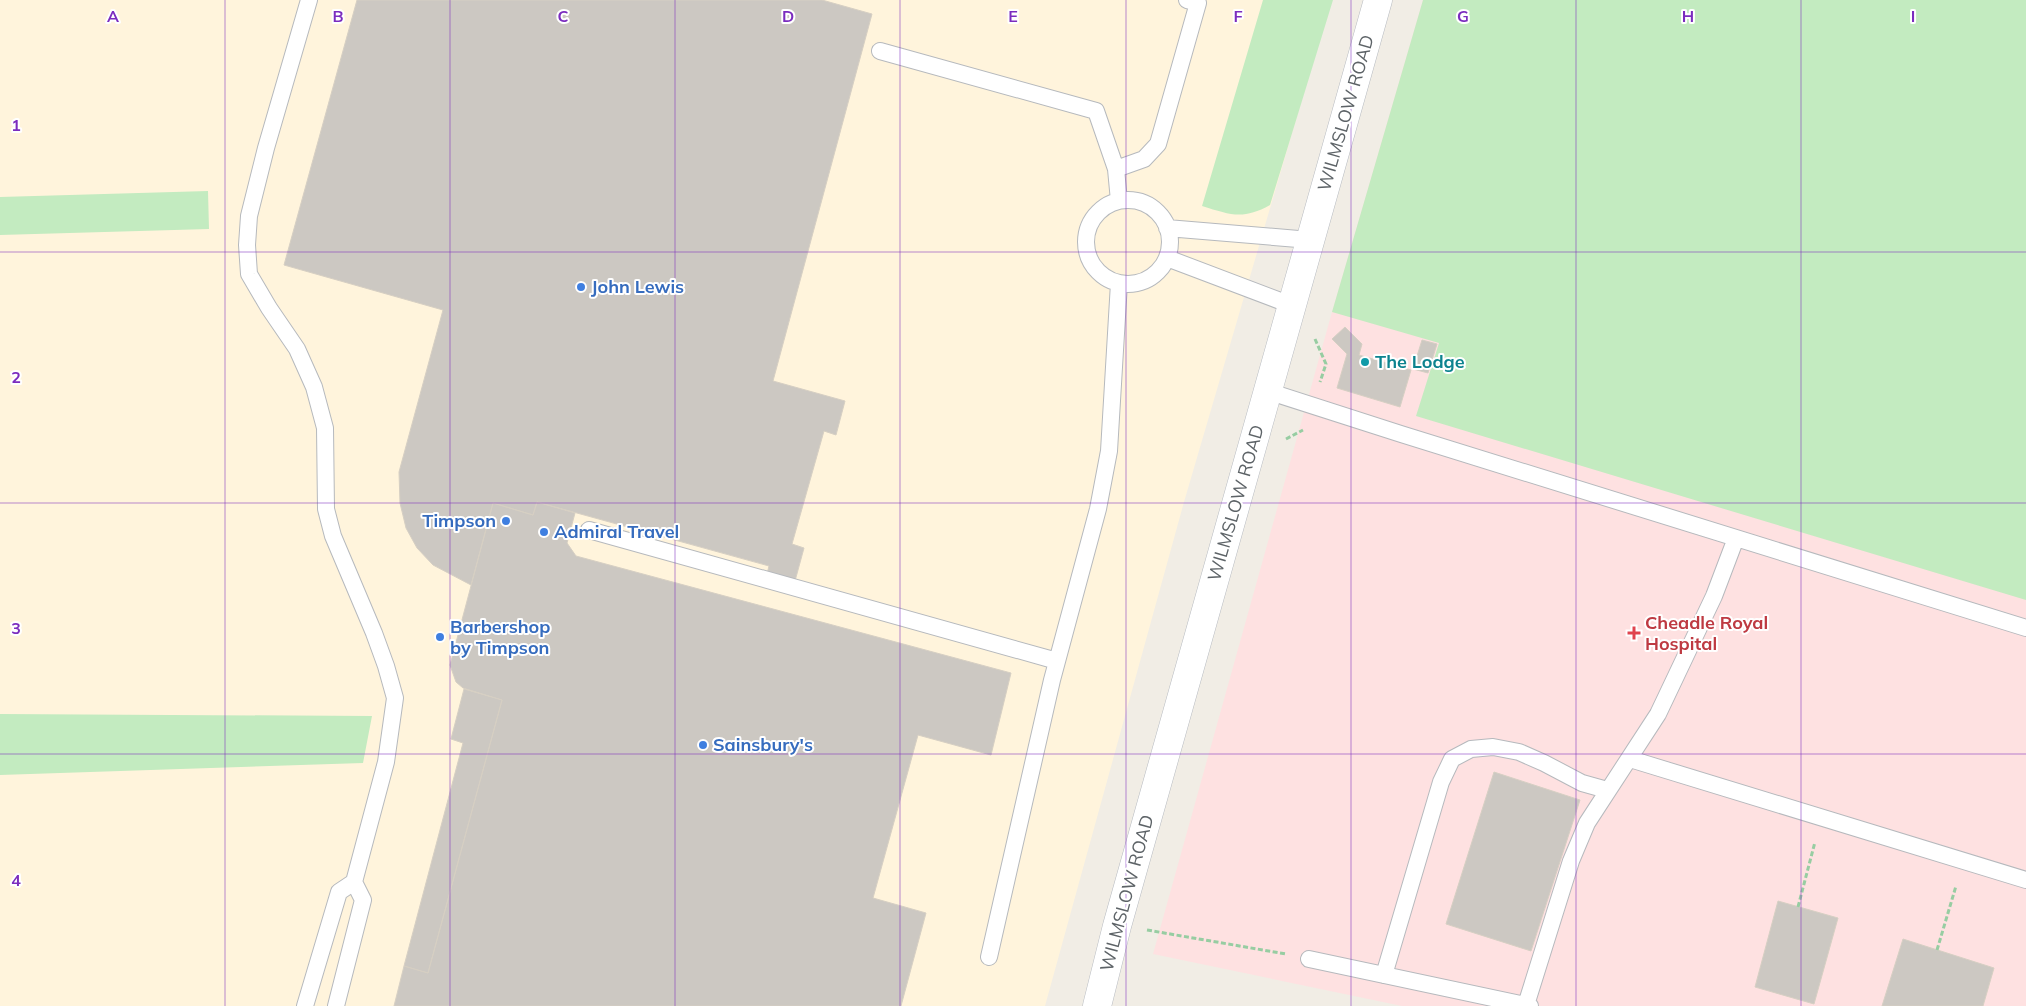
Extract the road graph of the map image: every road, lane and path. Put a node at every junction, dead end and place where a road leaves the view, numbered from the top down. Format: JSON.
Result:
{"nodes":[{"id":1,"x":309,"y":0,"type":"edge"},
{"id":2,"x":1187,"y":0,"type":"edge"},
{"id":3,"x":1378,"y":0,"type":"edge"},
{"id":4,"x":880,"y":51,"type":"dead end"},
{"id":5,"x":1116,"y":169,"type":"junction"},
{"id":6,"x":1119,"y":201,"type":"junction"},
{"id":7,"x":1168,"y":228,"type":"junction"},
{"id":8,"x":1310,"y":240,"type":"junction"},
{"id":9,"x":1167,"y":258,"type":"junction"},
{"id":10,"x":1119,"y":283,"type":"junction"},
{"id":11,"x":1291,"y":305,"type":"junction"},
{"id":12,"x":1267,"y":391,"type":"junction"},
{"id":13,"x":589,"y":530,"type":"dead end"},
{"id":14,"x":1736,"y":538,"type":"junction"},
{"id":15,"x":2026,"y":628,"type":"edge"},
{"id":16,"x":1057,"y":661,"type":"junction"},
{"id":17,"x":1630,"y":759,"type":"junction"},
{"id":18,"x":1607,"y":790,"type":"junction"},
{"id":19,"x":1822,"y":818,"type":"junction"},
{"id":20,"x":1963,"y":861,"type":"junction"},
{"id":21,"x":2026,"y":880,"type":"edge"},
{"id":22,"x":354,"y":882,"type":"junction"},
{"id":23,"x":1798,"y":907,"type":"dead end"},
{"id":24,"x":1117,"y":926,"type":"junction"},
{"id":25,"x":1938,"y":950,"type":"dead end"},
{"id":26,"x":989,"y":956,"type":"dead end"},
{"id":27,"x":1309,"y":958,"type":"joint"},
{"id":28,"x":1384,"y":975,"type":"junction"},
{"id":29,"x":305,"y":1006,"type":"edge"},
{"id":30,"x":336,"y":1006,"type":"edge"},
{"id":31,"x":1097,"y":1006,"type":"edge"},
{"id":32,"x":1528,"y":1006,"type":"edge"}],
"edges":[{"from":1,"to":22,"type":"lane"},
{"from":2,"to":5,"type":"lane"},
{"from":3,"to":8,"type":"main road","name":"WILMSLOW ROAD"},
{"from":4,"to":5,"type":"lane"},
{"from":5,"to":6,"type":"lane"},
{"from":6,"to":7,"type":"lane"},
{"from":6,"to":10,"type":"lane"},
{"from":7,"to":8,"type":"lane"},
{"from":7,"to":9,"type":"lane"},
{"from":8,"to":11,"type":"main road","name":"WILMSLOW ROAD"},
{"from":9,"to":10,"type":"lane"},
{"from":9,"to":11,"type":"lane"},
{"from":10,"to":16,"type":"lane"},
{"from":11,"to":12,"type":"main road","name":"WILMSLOW ROAD"},
{"from":12,"to":14,"type":"lane"},
{"from":12,"to":24,"type":"main road","name":"WILMSLOW ROAD"},
{"from":13,"to":16,"type":"lane"},
{"from":14,"to":15,"type":"lane"},
{"from":14,"to":17,"type":"lane"},
{"from":16,"to":26,"type":"lane"},
{"from":17,"to":18,"type":"lane"},
{"from":17,"to":19,"type":"lane"},
{"from":18,"to":28,"type":"lane"},
{"from":18,"to":32,"type":"lane"},
{"from":19,"to":20,"type":"lane"},
{"from":19,"to":23,"type":"path"},
{"from":20,"to":21,"type":"lane"},
{"from":20,"to":25,"type":"path"},
{"from":22,"to":29,"type":"lane"},
{"from":22,"to":30,"type":"lane"},
{"from":24,"to":27,"type":"path"},
{"from":24,"to":31,"type":"main road","name":"WILMSLOW ROAD"},
{"from":27,"to":28,"type":"lane"},
{"from":28,"to":32,"type":"lane"}]}
